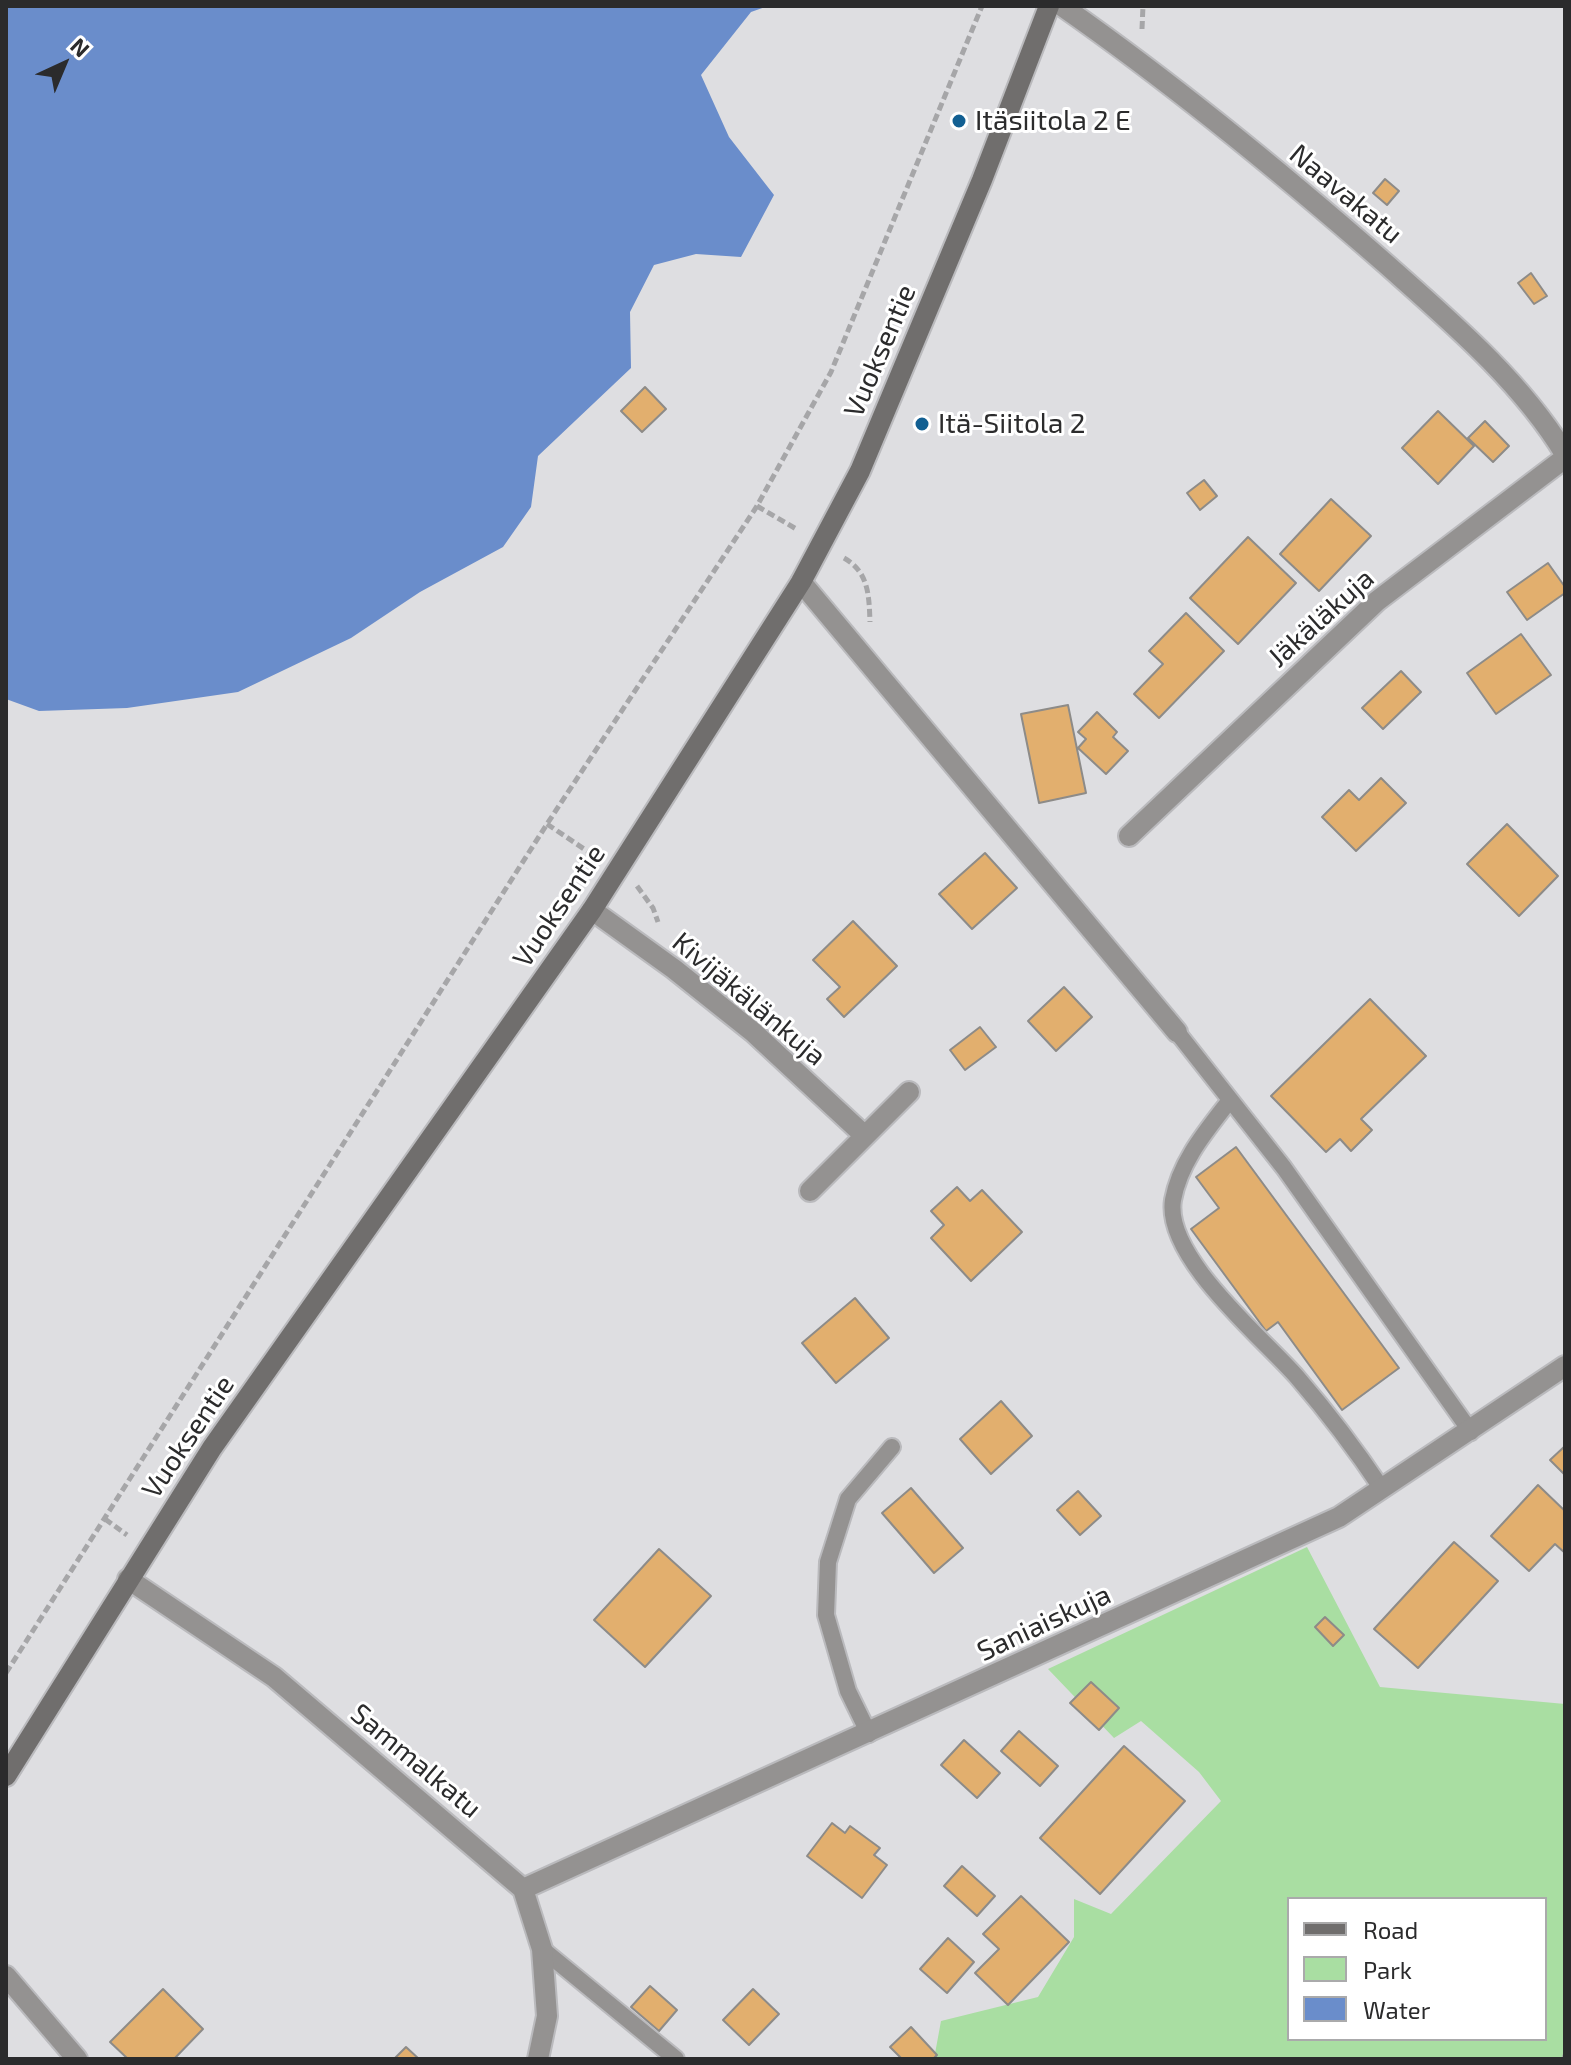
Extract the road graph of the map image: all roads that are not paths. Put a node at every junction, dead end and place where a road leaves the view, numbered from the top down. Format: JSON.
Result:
{"nodes":[{"id":1,"x":1049,"y":6,"type":"edge"},
{"id":2,"x":1062,"y":6,"type":"edge"},
{"id":3,"x":1565,"y":456,"type":"edge"},
{"id":4,"x":801,"y":582,"type":"junction"},
{"id":5,"x":1129,"y":836,"type":"dead end"},
{"id":6,"x":592,"y":910,"type":"junction"},
{"id":7,"x":1177,"y":1032,"type":"joint"},
{"id":8,"x":909,"y":1092,"type":"dead end"},
{"id":9,"x":1230,"y":1100,"type":"junction"},
{"id":10,"x":865,"y":1136,"type":"junction"},
{"id":11,"x":810,"y":1191,"type":"dead end"},
{"id":12,"x":1565,"y":1366,"type":"edge"},
{"id":13,"x":1471,"y":1432,"type":"junction"},
{"id":14,"x":892,"y":1447,"type":"dead end"},
{"id":15,"x":1382,"y":1489,"type":"junction"},
{"id":16,"x":128,"y":1579,"type":"junction"},
{"id":17,"x":869,"y":1734,"type":"junction"},
{"id":18,"x":6,"y":1776,"type":"edge"},
{"id":19,"x":523,"y":1889,"type":"junction"},
{"id":20,"x":542,"y":1949,"type":"junction"},
{"id":21,"x":6,"y":1976,"type":"edge"},
{"id":22,"x":77,"y":2059,"type":"edge"},
{"id":23,"x":538,"y":2059,"type":"edge"},
{"id":24,"x":676,"y":2059,"type":"edge"}],
"edges":[{"from":1,"to":4,"type":"street","name":"Vuoksentie"},
{"from":2,"to":3,"type":"street","name":"Naavakatu"},
{"from":3,"to":5,"type":"street","name":"Jäkäläkuja"},
{"from":4,"to":6,"type":"street","name":"Vuoksentie"},
{"from":4,"to":7,"type":"street"},
{"from":6,"to":10,"type":"street","name":"Kivijäkälänkuja"},
{"from":6,"to":16,"type":"street","name":"Vuoksentie"},
{"from":7,"to":9,"type":"lane"},
{"from":8,"to":10,"type":"street"},
{"from":9,"to":13,"type":"lane"},
{"from":9,"to":15,"type":"lane"},
{"from":10,"to":11,"type":"street"},
{"from":12,"to":13,"type":"street","name":"Saniaiskuja"},
{"from":13,"to":15,"type":"street","name":"Saniaiskuja"},
{"from":14,"to":17,"type":"lane"},
{"from":15,"to":17,"type":"street","name":"Saniaiskuja"},
{"from":16,"to":18,"type":"street","name":"Vuoksentie"},
{"from":16,"to":19,"type":"street","name":"Sammalkatu"},
{"from":17,"to":19,"type":"street","name":"Saniaiskuja"},
{"from":19,"to":20,"type":"street"},
{"from":20,"to":23,"type":"street"},
{"from":20,"to":24,"type":"lane"},
{"from":21,"to":22,"type":"street"}]}
